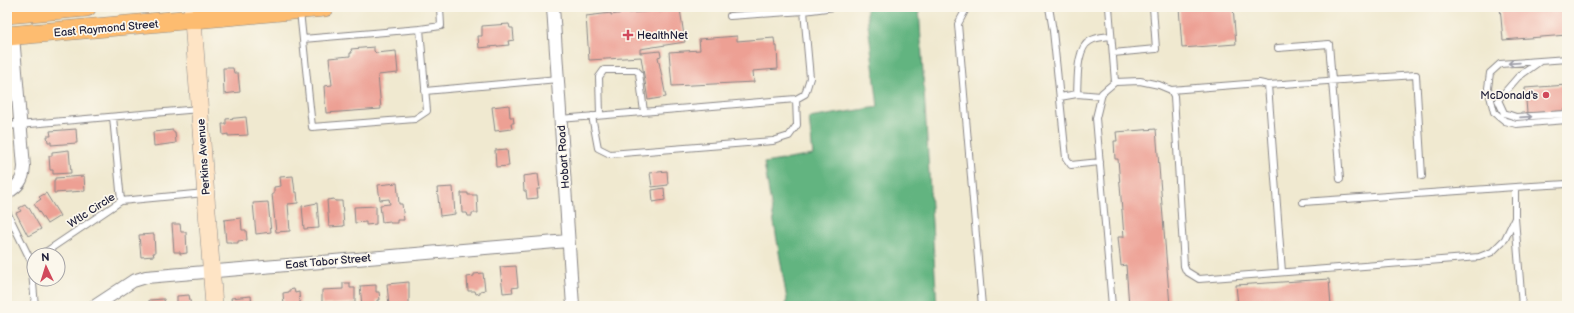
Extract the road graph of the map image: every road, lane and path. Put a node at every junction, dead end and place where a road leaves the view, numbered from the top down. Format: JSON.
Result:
{"nodes":[{"id":1,"x":87,"y":7,"type":"edge"},
{"id":2,"x":325,"y":7,"type":"edge"},
{"id":3,"x":440,"y":7,"type":"edge"},
{"id":4,"x":553,"y":7,"type":"edge"},
{"id":5,"x":834,"y":7,"type":"edge"},
{"id":6,"x":967,"y":7,"type":"edge"},
{"id":7,"x":1049,"y":7,"type":"edge"},
{"id":8,"x":1109,"y":7,"type":"edge"},
{"id":9,"x":1153,"y":7,"type":"edge"},
{"id":10,"x":300,"y":10,"type":"junction"},
{"id":11,"x":804,"y":11,"type":"junction"},
{"id":12,"x":7,"y":14,"type":"edge"},
{"id":13,"x":192,"y":14,"type":"edge"},
{"id":14,"x":730,"y":16,"type":"dead end"},
{"id":15,"x":420,"y":29,"type":"junction"},
{"id":16,"x":10,"y":36,"type":"edge"},
{"id":17,"x":1111,"y":36,"type":"junction"},
{"id":18,"x":303,"y":39,"type":"junction"},
{"id":19,"x":1278,"y":48,"type":"dead end"},
{"id":20,"x":1113,"y":53,"type":"junction"},
{"id":21,"x":11,"y":58,"type":"edge"},
{"id":22,"x":1567,"y":59,"type":"edge"},
{"id":23,"x":1541,"y":61,"type":"junction"},
{"id":24,"x":558,"y":79,"type":"junction"},
{"id":25,"x":1332,"y":80,"type":"junction"},
{"id":26,"x":1115,"y":82,"type":"junction"},
{"id":27,"x":1268,"y":85,"type":"junction"},
{"id":28,"x":1171,"y":90,"type":"junction"},
{"id":29,"x":425,"y":91,"type":"junction"},
{"id":30,"x":1077,"y":94,"type":"junction"},
{"id":31,"x":1101,"y":96,"type":"junction"},
{"id":32,"x":1060,"y":97,"type":"junction"},
{"id":33,"x":796,"y":99,"type":"junction"},
{"id":34,"x":200,"y":108,"type":"junction"},
{"id":35,"x":644,"y":112,"type":"junction"},
{"id":36,"x":1567,"y":114,"type":"edge"},
{"id":37,"x":600,"y":115,"type":"junction"},
{"id":38,"x":113,"y":116,"type":"junction"},
{"id":39,"x":592,"y":116,"type":"junction"},
{"id":40,"x":560,"y":119,"type":"junction"},
{"id":41,"x":1567,"y":120,"type":"edge"},
{"id":42,"x":20,"y":125,"type":"junction"},
{"id":43,"x":7,"y":126,"type":"edge"},
{"id":44,"x":1100,"y":162,"type":"junction"},
{"id":45,"x":1422,"y":176,"type":"dead end"},
{"id":46,"x":1340,"y":179,"type":"dead end"},
{"id":47,"x":1567,"y":184,"type":"edge"},
{"id":48,"x":1515,"y":187,"type":"junction"},
{"id":49,"x":7,"y":193,"type":"edge"},
{"id":50,"x":205,"y":193,"type":"junction"},
{"id":51,"x":121,"y":201,"type":"junction"},
{"id":52,"x":1303,"y":202,"type":"dead end"},
{"id":53,"x":7,"y":212,"type":"edge"},
{"id":54,"x":1515,"y":218,"type":"junction"},
{"id":55,"x":568,"y":241,"type":"junction"},
{"id":56,"x":53,"y":247,"type":"edge"},
{"id":57,"x":26,"y":248,"type":"edge"},
{"id":58,"x":212,"y":271,"type":"junction"},
{"id":59,"x":1282,"y":272,"type":"junction"},
{"id":60,"x":34,"y":287,"type":"edge"},
{"id":61,"x":35,"y":306,"type":"edge"},
{"id":62,"x":95,"y":306,"type":"edge"},
{"id":63,"x":214,"y":306,"type":"edge"},
{"id":64,"x":572,"y":306,"type":"edge"},
{"id":65,"x":982,"y":306,"type":"edge"},
{"id":66,"x":1112,"y":306,"type":"edge"},
{"id":67,"x":1522,"y":306,"type":"edge"}],
"edges":[{"from":1,"to":12,"type":"main road","name":"East Raymond Street"},
{"from":2,"to":10,"type":"main road","name":"East Raymond Street"},
{"from":3,"to":15,"type":"lane"},
{"from":4,"to":24,"type":"street","name":"Hobart Road"},
{"from":5,"to":11,"type":"lane"},
{"from":6,"to":65,"type":"lane"},
{"from":7,"to":32,"type":"lane"},
{"from":8,"to":17,"type":"lane"},
{"from":9,"to":20,"type":"lane"},
{"from":10,"to":13,"type":"main road","name":"East Raymond Street"},
{"from":10,"to":18,"type":"lane"},
{"from":11,"to":14,"type":"lane"},
{"from":11,"to":33,"type":"lane"},
{"from":13,"to":16,"type":"main road","name":"East Raymond Street"},
{"from":13,"to":34,"type":"street","name":"Perkins Avenue"},
{"from":15,"to":18,"type":"lane"},
{"from":15,"to":29,"type":"lane"},
{"from":16,"to":21,"type":"street"},
{"from":17,"to":20,"type":"lane"},
{"from":17,"to":30,"type":"lane"},
{"from":18,"to":29,"type":"lane"},
{"from":19,"to":25,"type":"lane"},
{"from":20,"to":26,"type":"lane"},
{"from":21,"to":42,"type":"street"},
{"from":22,"to":23,"type":"lane"},
{"from":23,"to":36,"type":"lane","one_way":true},
{"from":23,"to":41,"type":"lane","one_way":true},
{"from":24,"to":29,"type":"lane"},
{"from":24,"to":40,"type":"street","name":"Hobart Road"},
{"from":25,"to":27,"type":"lane"},
{"from":25,"to":45,"type":"lane"},
{"from":25,"to":46,"type":"lane"},
{"from":26,"to":28,"type":"lane"},
{"from":26,"to":31,"type":"lane"},
{"from":27,"to":28,"type":"lane"},
{"from":27,"to":59,"type":"lane"},
{"from":28,"to":59,"type":"lane"},
{"from":30,"to":31,"type":"lane"},
{"from":30,"to":32,"type":"lane"},
{"from":31,"to":44,"type":"lane"},
{"from":32,"to":44,"type":"lane"},
{"from":33,"to":35,"type":"lane"},
{"from":33,"to":39,"type":"lane"},
{"from":34,"to":38,"type":"lane"},
{"from":34,"to":50,"type":"street","name":"Perkins Avenue"},
{"from":35,"to":37,"type":"lane"},
{"from":35,"to":37,"type":"lane"},
{"from":37,"to":39,"type":"lane"},
{"from":38,"to":42,"type":"lane"},
{"from":38,"to":51,"type":"lane"},
{"from":39,"to":40,"type":"lane"},
{"from":40,"to":55,"type":"street","name":"Hobart Road"},
{"from":42,"to":43,"type":"lane"},
{"from":42,"to":49,"type":"street"},
{"from":44,"to":66,"type":"lane"},
{"from":47,"to":48,"type":"lane"},
{"from":48,"to":52,"type":"lane"},
{"from":48,"to":54,"type":"lane"},
{"from":50,"to":51,"type":"lane","name":"Wtlc Circle"},
{"from":50,"to":58,"type":"street","name":"Perkins Avenue"},
{"from":51,"to":56,"type":"lane","name":"Wtlc Circle"},
{"from":53,"to":57,"type":"lane"},
{"from":54,"to":59,"type":"lane"},
{"from":54,"to":67,"type":"lane"},
{"from":55,"to":58,"type":"street","name":"East Tabor Street"},
{"from":55,"to":64,"type":"street","name":"Hobart Road"},
{"from":58,"to":62,"type":"street","name":"East Tabor Street"},
{"from":58,"to":63,"type":"street","name":"Perkins Avenue"},
{"from":60,"to":61,"type":"lane"}]}
